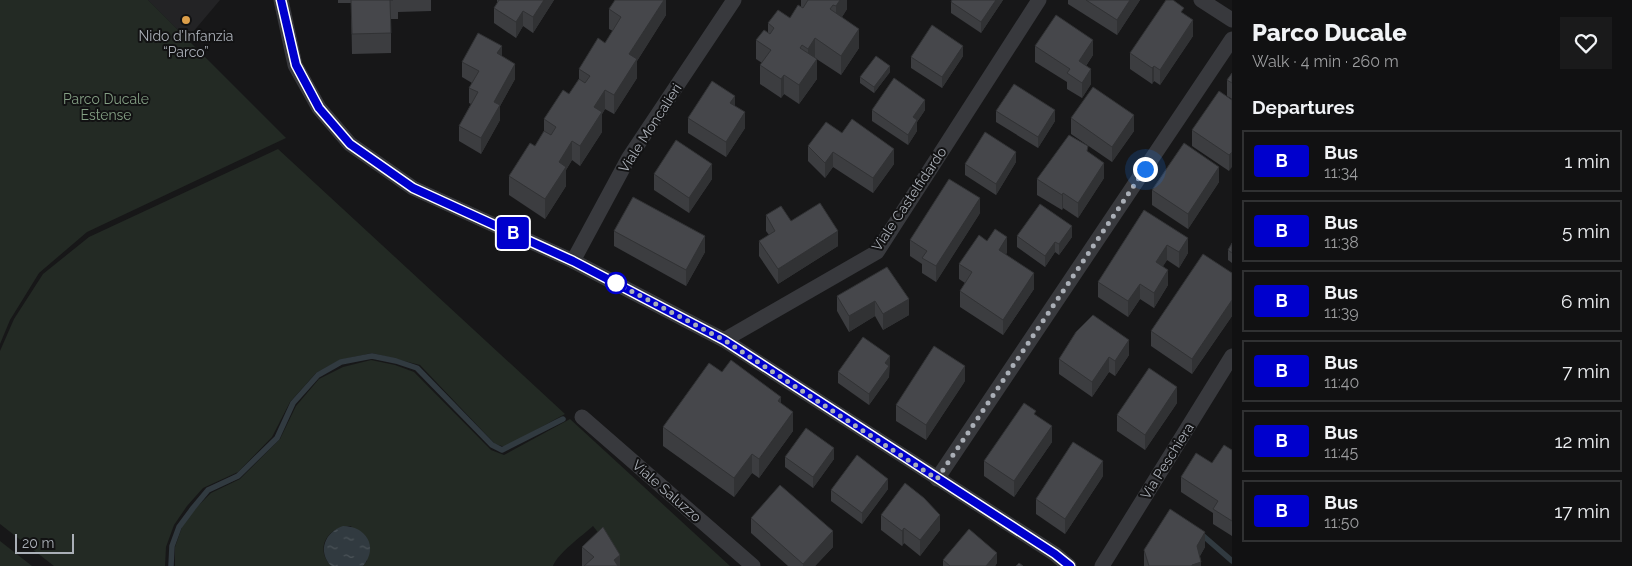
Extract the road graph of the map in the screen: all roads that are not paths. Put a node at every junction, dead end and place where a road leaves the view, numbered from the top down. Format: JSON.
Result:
{"nodes":[{"id":1,"x":281,"y":0,"type":"edge"},
{"id":2,"x":734,"y":0,"type":"edge"},
{"id":3,"x":1039,"y":0,"type":"edge"},
{"id":4,"x":1201,"y":0,"type":"edge"},
{"id":5,"x":1232,"y":20,"type":"edge"},
{"id":6,"x":1232,"y":39,"type":"edge"},
{"id":7,"x":573,"y":261,"type":"junction"},
{"id":8,"x":724,"y":340,"type":"junction"},
{"id":9,"x":1232,"y":356,"type":"edge"},
{"id":10,"x":582,"y":417,"type":"dead end"},
{"id":11,"x":937,"y":479,"type":"junction"},
{"id":12,"x":753,"y":566,"type":"edge"},
{"id":13,"x":1070,"y":566,"type":"edge"},
{"id":14,"x":1102,"y":566,"type":"edge"}],
"edges":[{"from":1,"to":7,"type":"street"},
{"from":2,"to":7,"type":"street","name":"Viale Moncalieri"},
{"from":3,"to":8,"type":"street","name":"Viale Castelfidardo"},
{"from":4,"to":5,"type":"street"},
{"from":6,"to":11,"type":"street"},
{"from":7,"to":8,"type":"street"},
{"from":8,"to":11,"type":"street"},
{"from":9,"to":14,"type":"street","name":"Via Peschiera"},
{"from":10,"to":12,"type":"street","name":"Viale Saluzzo"},
{"from":11,"to":13,"type":"street"}]}
